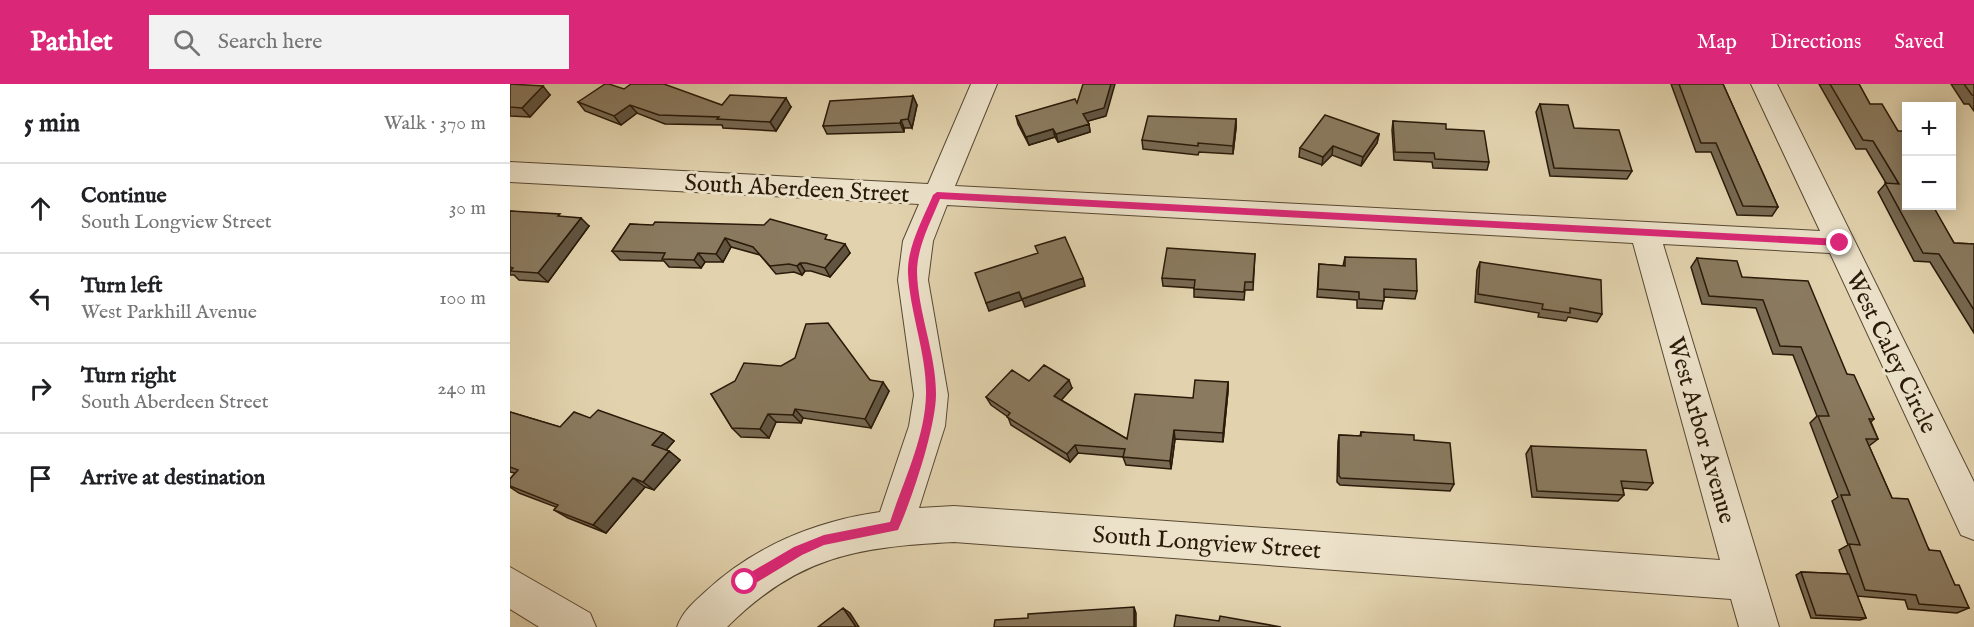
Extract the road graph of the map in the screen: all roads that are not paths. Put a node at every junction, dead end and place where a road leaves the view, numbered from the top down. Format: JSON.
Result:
{"nodes":[{"id":1,"x":984,"y":84,"type":"edge"},
{"id":2,"x":1764,"y":84,"type":"edge"},
{"id":3,"x":510,"y":172,"type":"edge"},
{"id":4,"x":937,"y":195,"type":"junction"},
{"id":5,"x":1645,"y":233,"type":"junction"},
{"id":6,"x":1840,"y":243,"type":"junction"},
{"id":7,"x":1974,"y":522,"type":"edge"},
{"id":8,"x":894,"y":526,"type":"junction"},
{"id":9,"x":1746,"y":581,"type":"junction"},
{"id":10,"x":510,"y":586,"type":"edge"},
{"id":11,"x":576,"y":627,"type":"edge"},
{"id":12,"x":697,"y":627,"type":"edge"},
{"id":13,"x":1759,"y":627,"type":"edge"}],
"edges":[{"from":1,"to":4,"type":"street"},
{"from":2,"to":6,"type":"street","name":"West Caley Circle"},
{"from":3,"to":4,"type":"street","name":"South Aberdeen Street"},
{"from":4,"to":5,"type":"street","name":"South Aberdeen Street"},
{"from":4,"to":8,"type":"street"},
{"from":5,"to":6,"type":"street","name":"South Aberdeen Street"},
{"from":5,"to":9,"type":"street","name":"West Arbor Avenue"},
{"from":6,"to":7,"type":"street","name":"West Caley Circle"},
{"from":8,"to":9,"type":"street","name":"South Longview Street"},
{"from":8,"to":12,"type":"street","name":"South Longview Street"},
{"from":9,"to":13,"type":"street","name":"West Arbor Avenue"},
{"from":10,"to":11,"type":"street"}]}
